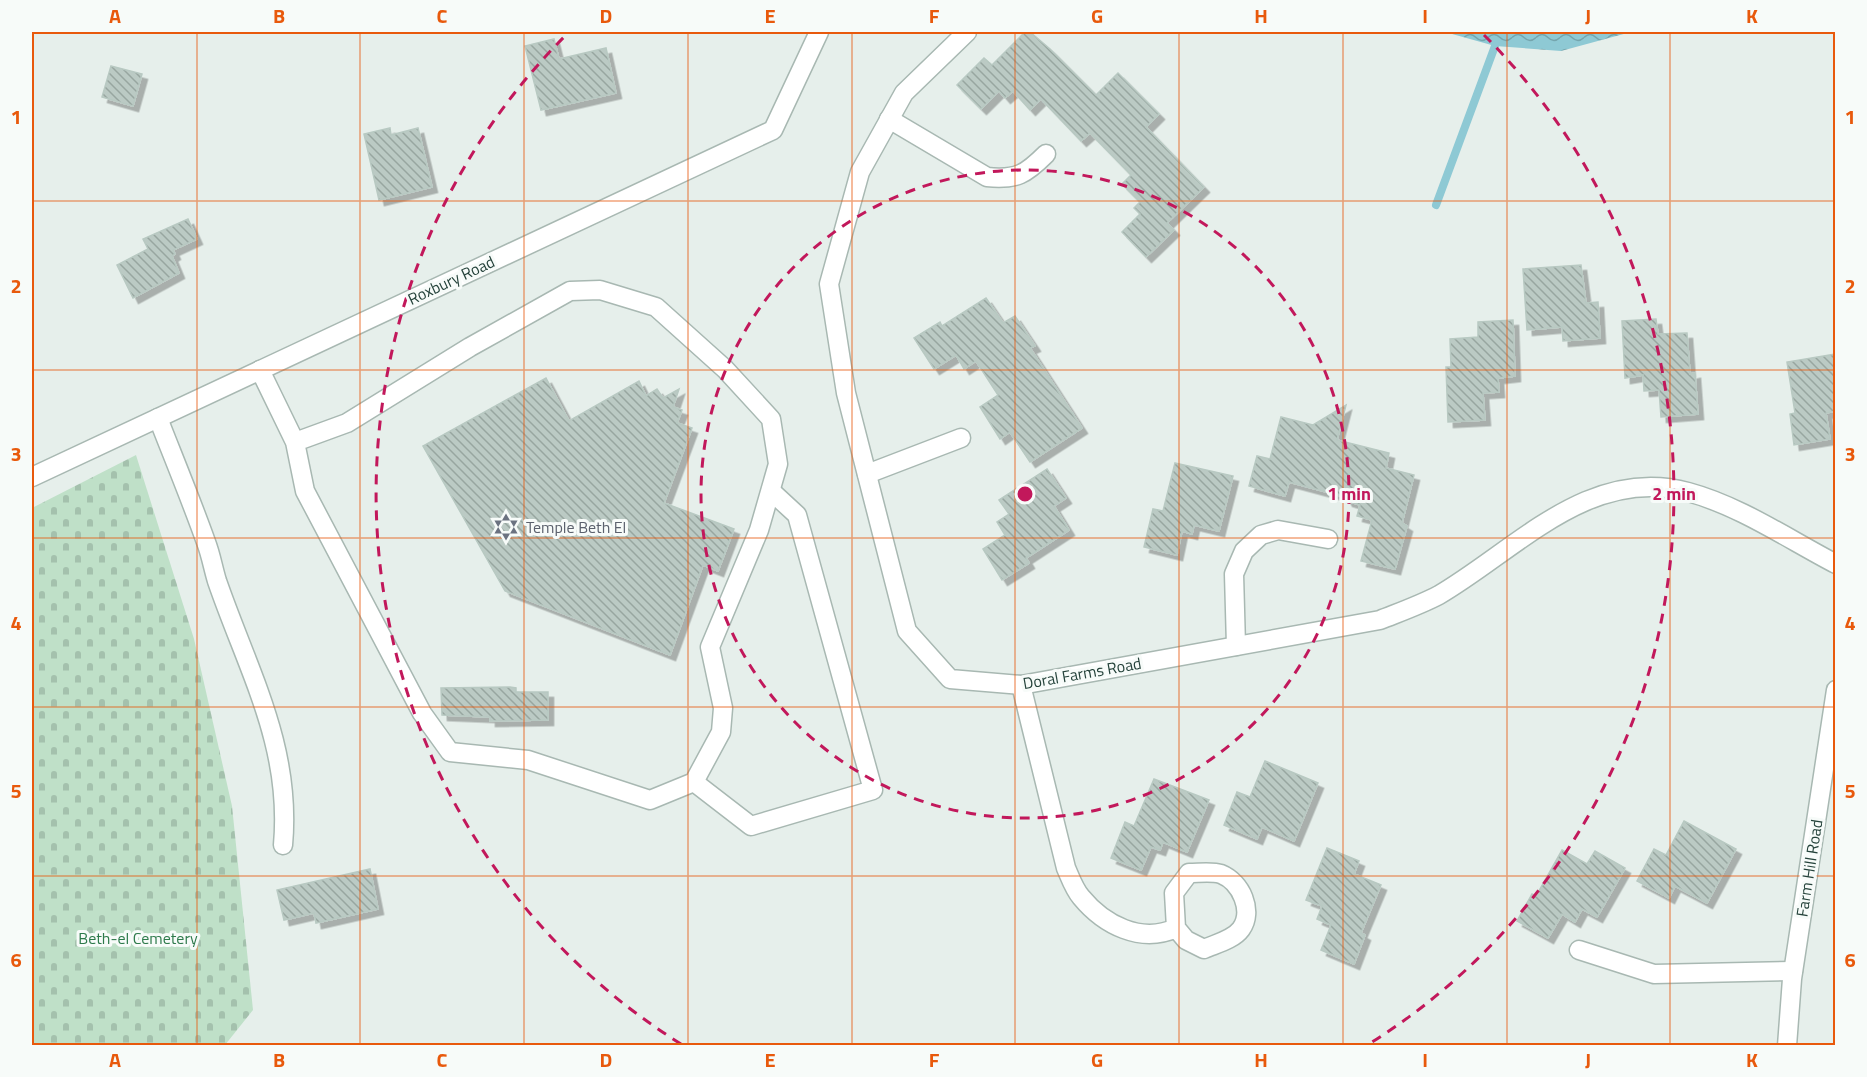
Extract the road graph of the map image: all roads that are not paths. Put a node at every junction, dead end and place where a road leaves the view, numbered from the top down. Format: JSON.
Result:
{"nodes":[{"id":1,"x":819,"y":32,"type":"edge"},
{"id":2,"x":966,"y":32,"type":"edge"},
{"id":3,"x":889,"y":119,"type":"junction"},
{"id":4,"x":1047,"y":154,"type":"dead end"},
{"id":5,"x":260,"y":370,"type":"junction"},
{"id":6,"x":158,"y":418,"type":"junction"},
{"id":7,"x":961,"y":438,"type":"dead end"},
{"id":8,"x":296,"y":442,"type":"junction"},
{"id":9,"x":867,"y":474,"type":"junction"},
{"id":10,"x":32,"y":477,"type":"edge"},
{"id":11,"x":771,"y":491,"type":"junction"},
{"id":12,"x":1328,"y":539,"type":"dead end"},
{"id":13,"x":1836,"y":564,"type":"edge"},
{"id":14,"x":1236,"y":646,"type":"junction"},
{"id":15,"x":1021,"y":684,"type":"junction"},
{"id":16,"x":1836,"y":690,"type":"edge"},
{"id":17,"x":694,"y":782,"type":"junction"},
{"id":18,"x":283,"y":845,"type":"dead end"},
{"id":19,"x":1176,"y":928,"type":"junction"},
{"id":20,"x":1579,"y":950,"type":"dead end"},
{"id":21,"x":1793,"y":972,"type":"junction"},
{"id":22,"x":1787,"y":1046,"type":"edge"}],
"edges":[{"from":1,"to":5,"type":"street","name":"Roxbury Road"},
{"from":2,"to":3,"type":"street","name":"Doral Farms Road"},
{"from":3,"to":4,"type":"street"},
{"from":3,"to":9,"type":"street","name":"Doral Farms Road"},
{"from":5,"to":6,"type":"street","name":"Roxbury Road"},
{"from":5,"to":8,"type":"street"},
{"from":6,"to":10,"type":"street","name":"Roxbury Road"},
{"from":6,"to":18,"type":"street"},
{"from":7,"to":9,"type":"street"},
{"from":8,"to":11,"type":"street"},
{"from":8,"to":17,"type":"street"},
{"from":9,"to":15,"type":"street","name":"Doral Farms Road"},
{"from":11,"to":17,"type":"street"},
{"from":11,"to":17,"type":"street"},
{"from":12,"to":14,"type":"street"},
{"from":13,"to":14,"type":"street","name":"Doral Farms Road"},
{"from":14,"to":15,"type":"street","name":"Doral Farms Road"},
{"from":15,"to":19,"type":"street"},
{"from":16,"to":21,"type":"street","name":"Farm Hill Road"},
{"from":19,"to":19,"type":"street"},
{"from":20,"to":21,"type":"street"},
{"from":21,"to":22,"type":"street","name":"Farm Hill Road"}]}
